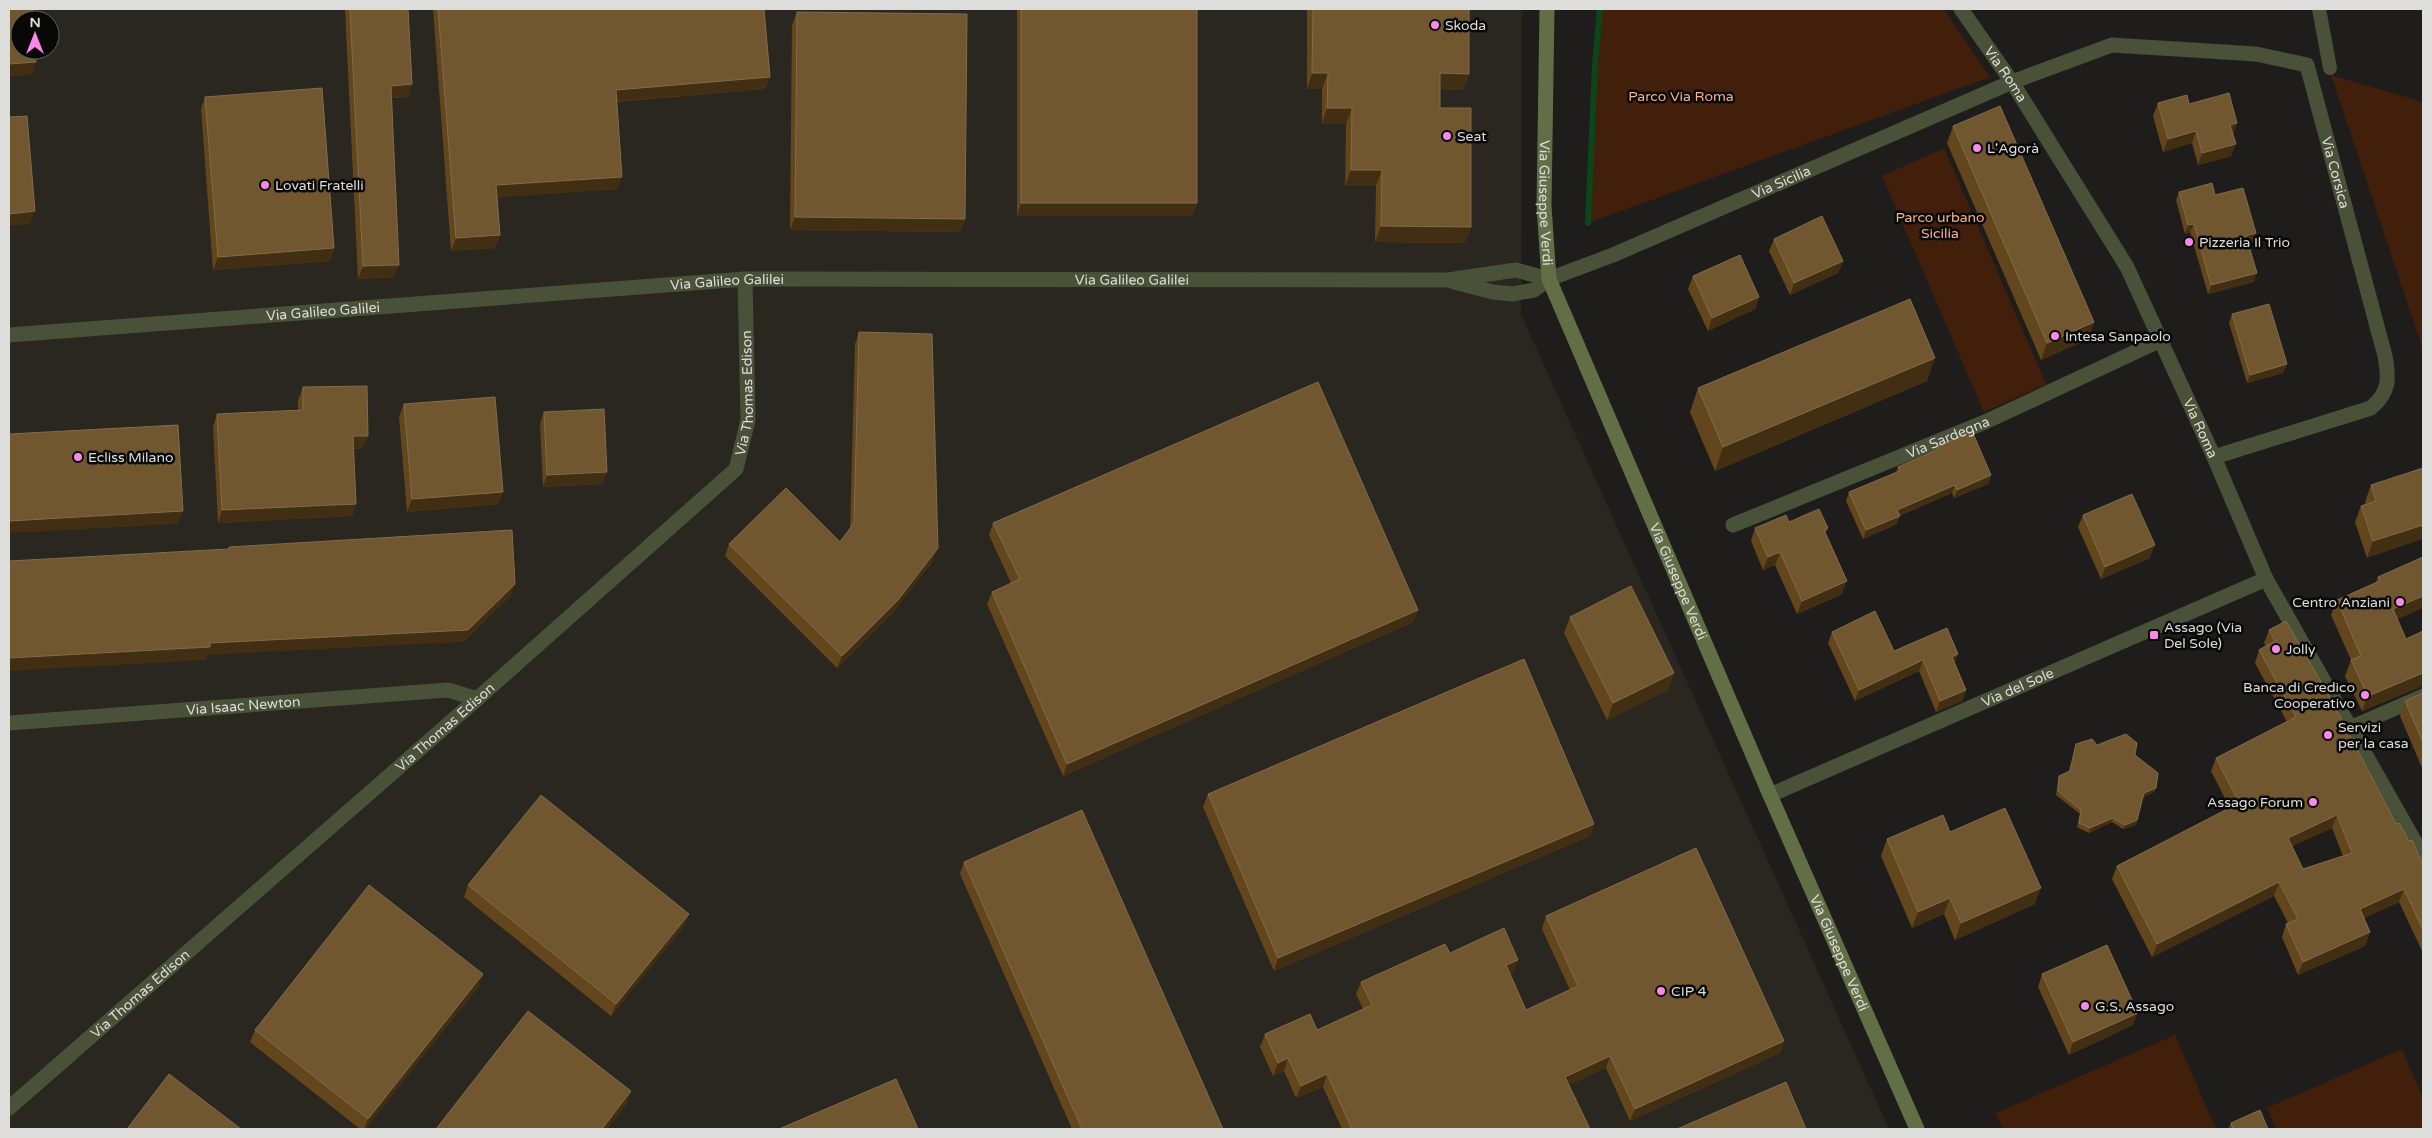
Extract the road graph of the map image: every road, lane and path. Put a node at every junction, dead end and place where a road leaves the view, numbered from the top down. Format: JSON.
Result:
{"nodes":[{"id":1,"x":1547,"y":9,"type":"edge"},
{"id":2,"x":1961,"y":9,"type":"edge"},
{"id":3,"x":2319,"y":9,"type":"edge"},
{"id":4,"x":2330,"y":68,"type":"dead end"},
{"id":5,"x":2012,"y":82,"type":"junction"},
{"id":6,"x":746,"y":279,"type":"junction"},
{"id":7,"x":1549,"y":279,"type":"junction"},
{"id":8,"x":1448,"y":280,"type":"junction"},
{"id":9,"x":9,"y":335,"type":"edge"},
{"id":10,"x":2161,"y":340,"type":"junction"},
{"id":11,"x":2214,"y":457,"type":"junction"},
{"id":12,"x":1733,"y":525,"type":"dead end"},
{"id":13,"x":2266,"y":579,"type":"junction"},
{"id":14,"x":2423,"y":696,"type":"edge"},
{"id":15,"x":477,"y":699,"type":"junction"},
{"id":16,"x":9,"y":722,"type":"edge"},
{"id":17,"x":2350,"y":728,"type":"junction"},
{"id":18,"x":1770,"y":795,"type":"junction"},
{"id":19,"x":2423,"y":856,"type":"edge"},
{"id":20,"x":9,"y":1108,"type":"edge"},
{"id":21,"x":1917,"y":1129,"type":"edge"}],
"edges":[{"from":1,"to":7,"type":"main road","name":"Via Giuseppe Verdi"},
{"from":2,"to":5,"type":"street","name":"Via Roma"},
{"from":3,"to":4,"type":"street"},
{"from":5,"to":7,"type":"street","name":"Via Sicilia"},
{"from":5,"to":10,"type":"street","name":"Via Roma"},
{"from":5,"to":11,"type":"street","name":"Via Corsica"},
{"from":6,"to":8,"type":"street","name":"Via Galileo Galilei"},
{"from":6,"to":9,"type":"street","name":"Via Galileo Galilei"},
{"from":6,"to":15,"type":"street","name":"Via Thomas Edison"},
{"from":7,"to":8,"type":"street","name":"Via Galileo Galilei"},
{"from":7,"to":8,"type":"street","name":"Via Galileo Galilei"},
{"from":7,"to":18,"type":"main road","name":"Via Giuseppe Verdi"},
{"from":10,"to":11,"type":"street","name":"Via Roma"},
{"from":10,"to":12,"type":"street","name":"Via Sardegna"},
{"from":11,"to":13,"type":"street","name":"Via Roma"},
{"from":13,"to":17,"type":"street","name":"Via Roma"},
{"from":13,"to":18,"type":"street","name":"Via del Sole"},
{"from":14,"to":17,"type":"street"},
{"from":15,"to":16,"type":"street","name":"Via Isaac Newton"},
{"from":15,"to":20,"type":"street","name":"Via Thomas Edison"},
{"from":17,"to":19,"type":"street","name":"Via Roma"},
{"from":18,"to":21,"type":"main road","name":"Via Giuseppe Verdi"}]}
